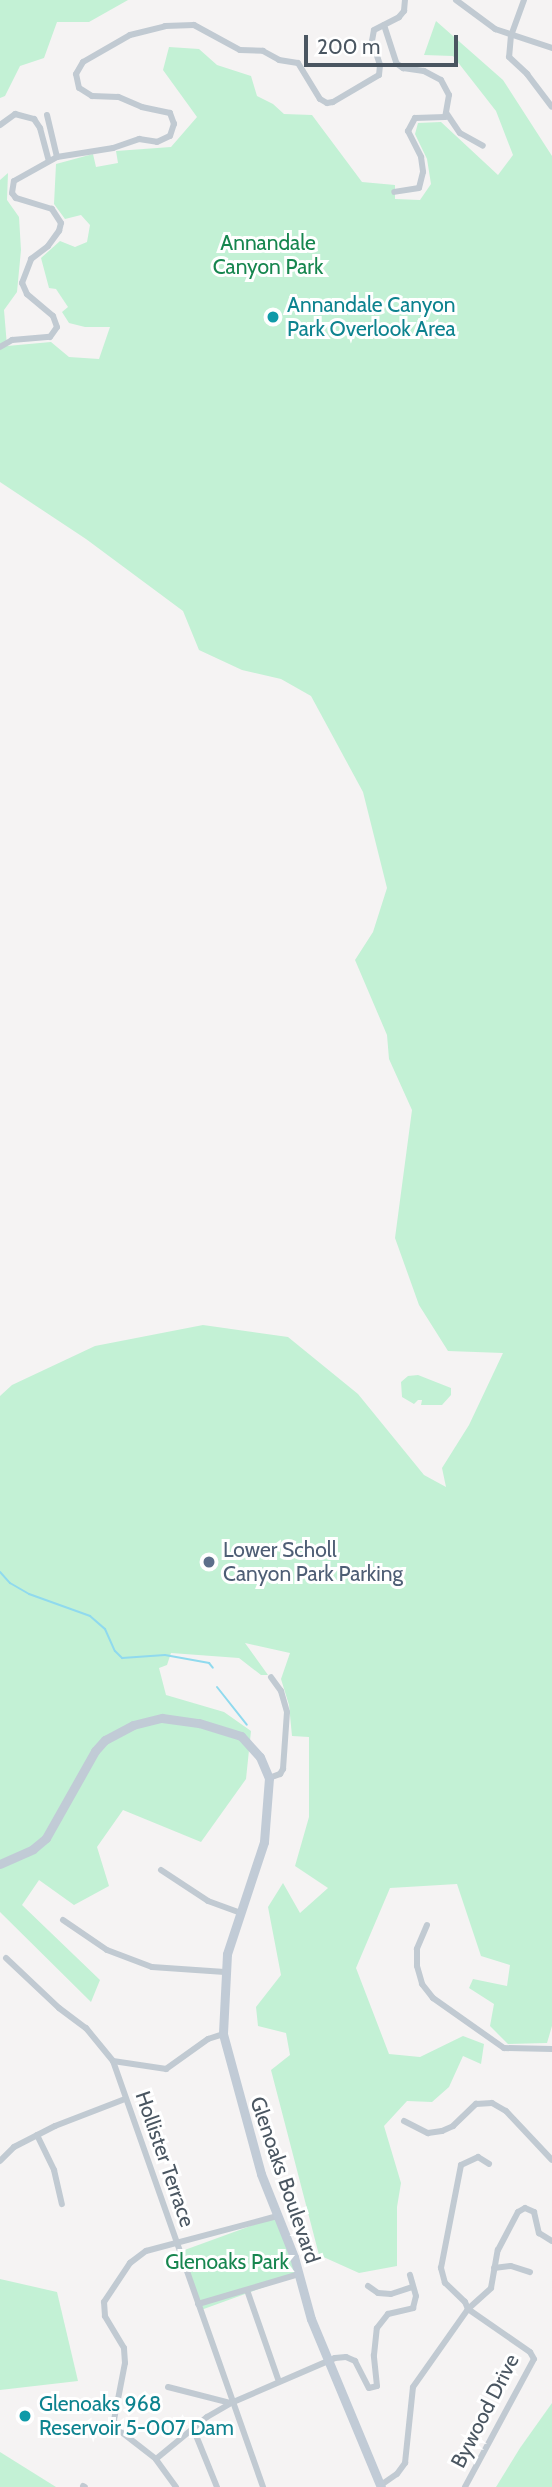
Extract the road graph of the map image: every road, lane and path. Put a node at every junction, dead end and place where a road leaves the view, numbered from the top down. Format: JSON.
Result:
{"nodes":[{"id":1,"x":405,"y":0,"type":"edge"},
{"id":2,"x":456,"y":0,"type":"edge"},
{"id":3,"x":524,"y":0,"type":"edge"},
{"id":4,"x":384,"y":25,"type":"junction"},
{"id":5,"x":511,"y":35,"type":"junction"},
{"id":6,"x":552,"y":48,"type":"edge"},
{"id":7,"x":552,"y":107,"type":"edge"},
{"id":8,"x":447,"y":114,"type":"junction"},
{"id":9,"x":47,"y":115,"type":"dead end"},
{"id":10,"x":0,"y":125,"type":"edge"},
{"id":11,"x":484,"y":146,"type":"dead end"},
{"id":12,"x":57,"y":157,"type":"junction"},
{"id":13,"x":49,"y":161,"type":"junction"},
{"id":14,"x":394,"y":192,"type":"dead end"},
{"id":15,"x":0,"y":347,"type":"edge"},
{"id":16,"x":271,"y":1676,"type":"dead end"},
{"id":17,"x":269,"y":1778,"type":"junction"},
{"id":18,"x":0,"y":1864,"type":"edge"},
{"id":19,"x":161,"y":1870,"type":"dead end"},
{"id":20,"x":241,"y":1913,"type":"junction"},
{"id":21,"x":63,"y":1920,"type":"dead end"},
{"id":22,"x":427,"y":1925,"type":"dead end"},
{"id":23,"x":6,"y":1958,"type":"dead end"},
{"id":24,"x":225,"y":1972,"type":"junction"},
{"id":25,"x":223,"y":2034,"type":"junction"},
{"id":26,"x":552,"y":2049,"type":"edge"},
{"id":27,"x":113,"y":2061,"type":"junction"},
{"id":28,"x":125,"y":2099,"type":"junction"},
{"id":29,"x":404,"y":2121,"type":"dead end"},
{"id":30,"x":37,"y":2135,"type":"junction"},
{"id":31,"x":552,"y":2160,"type":"edge"},
{"id":32,"x":0,"y":2161,"type":"edge"},
{"id":33,"x":489,"y":2164,"type":"dead end"},
{"id":34,"x":62,"y":2204,"type":"dead end"},
{"id":35,"x":278,"y":2216,"type":"junction"},
{"id":36,"x":552,"y":2241,"type":"edge"},
{"id":37,"x":176,"y":2243,"type":"junction"},
{"id":38,"x":494,"y":2268,"type":"junction"},
{"id":39,"x":530,"y":2272,"type":"dead end"},
{"id":40,"x":299,"y":2274,"type":"junction"},
{"id":41,"x":410,"y":2275,"type":"dead end"},
{"id":42,"x":368,"y":2286,"type":"dead end"},
{"id":43,"x":412,"y":2287,"type":"junction"},
{"id":44,"x":247,"y":2290,"type":"junction"},
{"id":45,"x":198,"y":2304,"type":"junction"},
{"id":46,"x":468,"y":2309,"type":"junction"},
{"id":47,"x":329,"y":2362,"type":"junction"},
{"id":48,"x":279,"y":2382,"type":"junction"},
{"id":49,"x":168,"y":2388,"type":"dead end"},
{"id":50,"x":232,"y":2403,"type":"junction"},
{"id":51,"x":193,"y":2428,"type":"junction"},
{"id":52,"x":156,"y":2459,"type":"junction"},
{"id":53,"x":381,"y":2486,"type":"edge"},
{"id":54,"x":176,"y":2487,"type":"edge"},
{"id":55,"x":217,"y":2487,"type":"edge"},
{"id":56,"x":263,"y":2487,"type":"edge"},
{"id":57,"x":466,"y":2487,"type":"edge"}],
"edges":[{"from":1,"to":4,"type":"street"},
{"from":2,"to":5,"type":"street"},
{"from":3,"to":5,"type":"street"},
{"from":4,"to":8,"type":"street"},
{"from":4,"to":12,"type":"street"},
{"from":5,"to":6,"type":"street"},
{"from":5,"to":7,"type":"street"},
{"from":8,"to":11,"type":"street"},
{"from":8,"to":14,"type":"street"},
{"from":9,"to":12,"type":"street"},
{"from":10,"to":13,"type":"street"},
{"from":12,"to":13,"type":"street"},
{"from":13,"to":15,"type":"street"},
{"from":16,"to":17,"type":"street"},
{"from":17,"to":18,"type":"street"},
{"from":17,"to":20,"type":"street","name":"Glenoaks Boulevard"},
{"from":19,"to":20,"type":"street"},
{"from":20,"to":24,"type":"street","name":"Glenoaks Boulevard"},
{"from":21,"to":24,"type":"street"},
{"from":22,"to":26,"type":"street"},
{"from":23,"to":27,"type":"street","name":"Hollister Terrace"},
{"from":24,"to":25,"type":"street","name":"Glenoaks Boulevard"},
{"from":25,"to":27,"type":"street"},
{"from":25,"to":35,"type":"street","name":"Glenoaks Boulevard"},
{"from":27,"to":28,"type":"street","name":"Hollister Terrace"},
{"from":28,"to":30,"type":"street"},
{"from":28,"to":37,"type":"street","name":"Hollister Terrace"},
{"from":29,"to":31,"type":"street"},
{"from":30,"to":32,"type":"street"},
{"from":30,"to":34,"type":"street"},
{"from":33,"to":46,"type":"street"},
{"from":35,"to":37,"type":"street"},
{"from":35,"to":40,"type":"street","name":"Glenoaks Boulevard"},
{"from":36,"to":38,"type":"street"},
{"from":37,"to":45,"type":"street","name":"Hollister Terrace"},
{"from":37,"to":52,"type":"street"},
{"from":38,"to":39,"type":"street"},
{"from":38,"to":46,"type":"street"},
{"from":40,"to":44,"type":"street"},
{"from":40,"to":47,"type":"street","name":"Glenoaks Boulevard"},
{"from":41,"to":43,"type":"street"},
{"from":42,"to":43,"type":"street"},
{"from":43,"to":47,"type":"street"},
{"from":44,"to":45,"type":"street"},
{"from":44,"to":48,"type":"street"},
{"from":45,"to":50,"type":"street","name":"Hollister Terrace"},
{"from":46,"to":53,"type":"street"},
{"from":46,"to":57,"type":"street","name":"Bywood Drive"},
{"from":47,"to":48,"type":"street"},
{"from":47,"to":53,"type":"street","name":"Glenoaks Boulevard"},
{"from":48,"to":50,"type":"street"},
{"from":49,"to":50,"type":"street"},
{"from":50,"to":51,"type":"street"},
{"from":50,"to":56,"type":"street","name":"Hollister Terrace"},
{"from":51,"to":52,"type":"street"},
{"from":51,"to":55,"type":"street"},
{"from":52,"to":54,"type":"street"}]}
